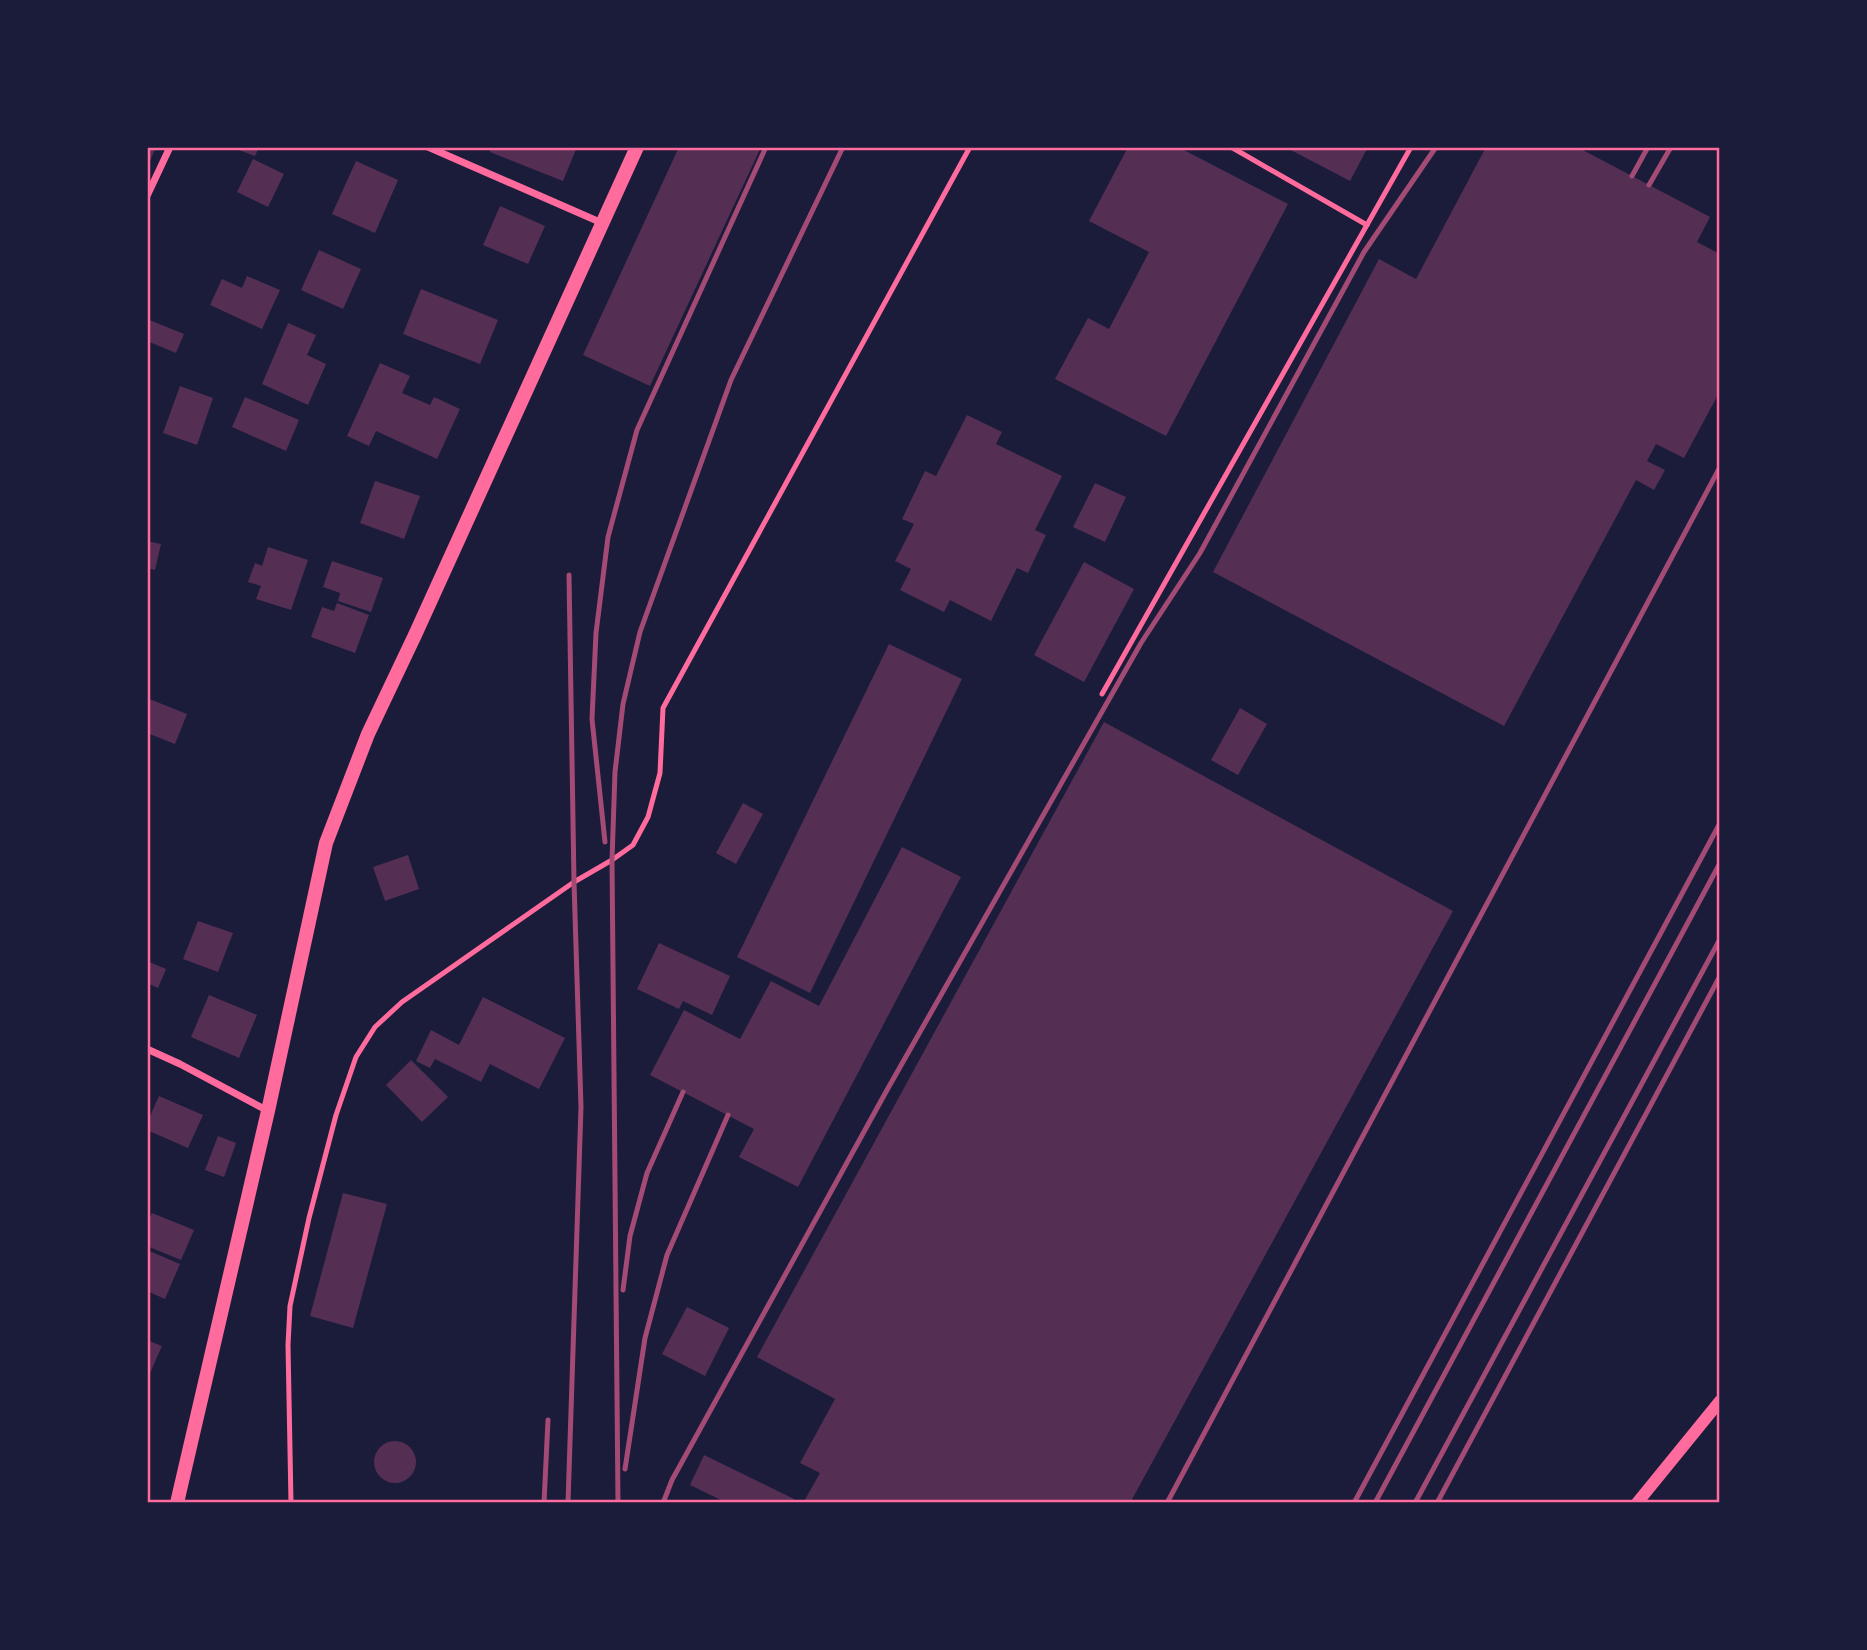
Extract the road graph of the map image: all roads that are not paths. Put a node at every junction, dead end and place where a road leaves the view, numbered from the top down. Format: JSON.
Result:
{"nodes":[{"id":1,"x":170,"y":147,"type":"edge"},
{"id":2,"x":428,"y":147,"type":"edge"},
{"id":3,"x":637,"y":147,"type":"edge"},
{"id":4,"x":970,"y":147,"type":"edge"},
{"id":5,"x":1231,"y":147,"type":"edge"},
{"id":6,"x":1411,"y":147,"type":"edge"},
{"id":7,"x":147,"y":196,"type":"edge"},
{"id":8,"x":602,"y":223,"type":"junction"},
{"id":9,"x":1367,"y":225,"type":"junction"},
{"id":10,"x":1102,"y":694,"type":"dead end"},
{"id":11,"x":147,"y":1049,"type":"edge"},
{"id":12,"x":268,"y":1111,"type":"junction"},
{"id":13,"x":1720,"y":1401,"type":"edge"},
{"id":14,"x":177,"y":1503,"type":"edge"},
{"id":15,"x":291,"y":1503,"type":"edge"},
{"id":16,"x":1637,"y":1503,"type":"edge"}],
"edges":[{"from":1,"to":7,"type":"street"},
{"from":2,"to":8,"type":"street"},
{"from":3,"to":8,"type":"main road"},
{"from":4,"to":15,"type":"lane"},
{"from":5,"to":9,"type":"lane"},
{"from":6,"to":9,"type":"lane"},
{"from":8,"to":12,"type":"main road"},
{"from":9,"to":10,"type":"lane"},
{"from":11,"to":12,"type":"street"},
{"from":12,"to":14,"type":"main road"},
{"from":13,"to":16,"type":"street"}]}
